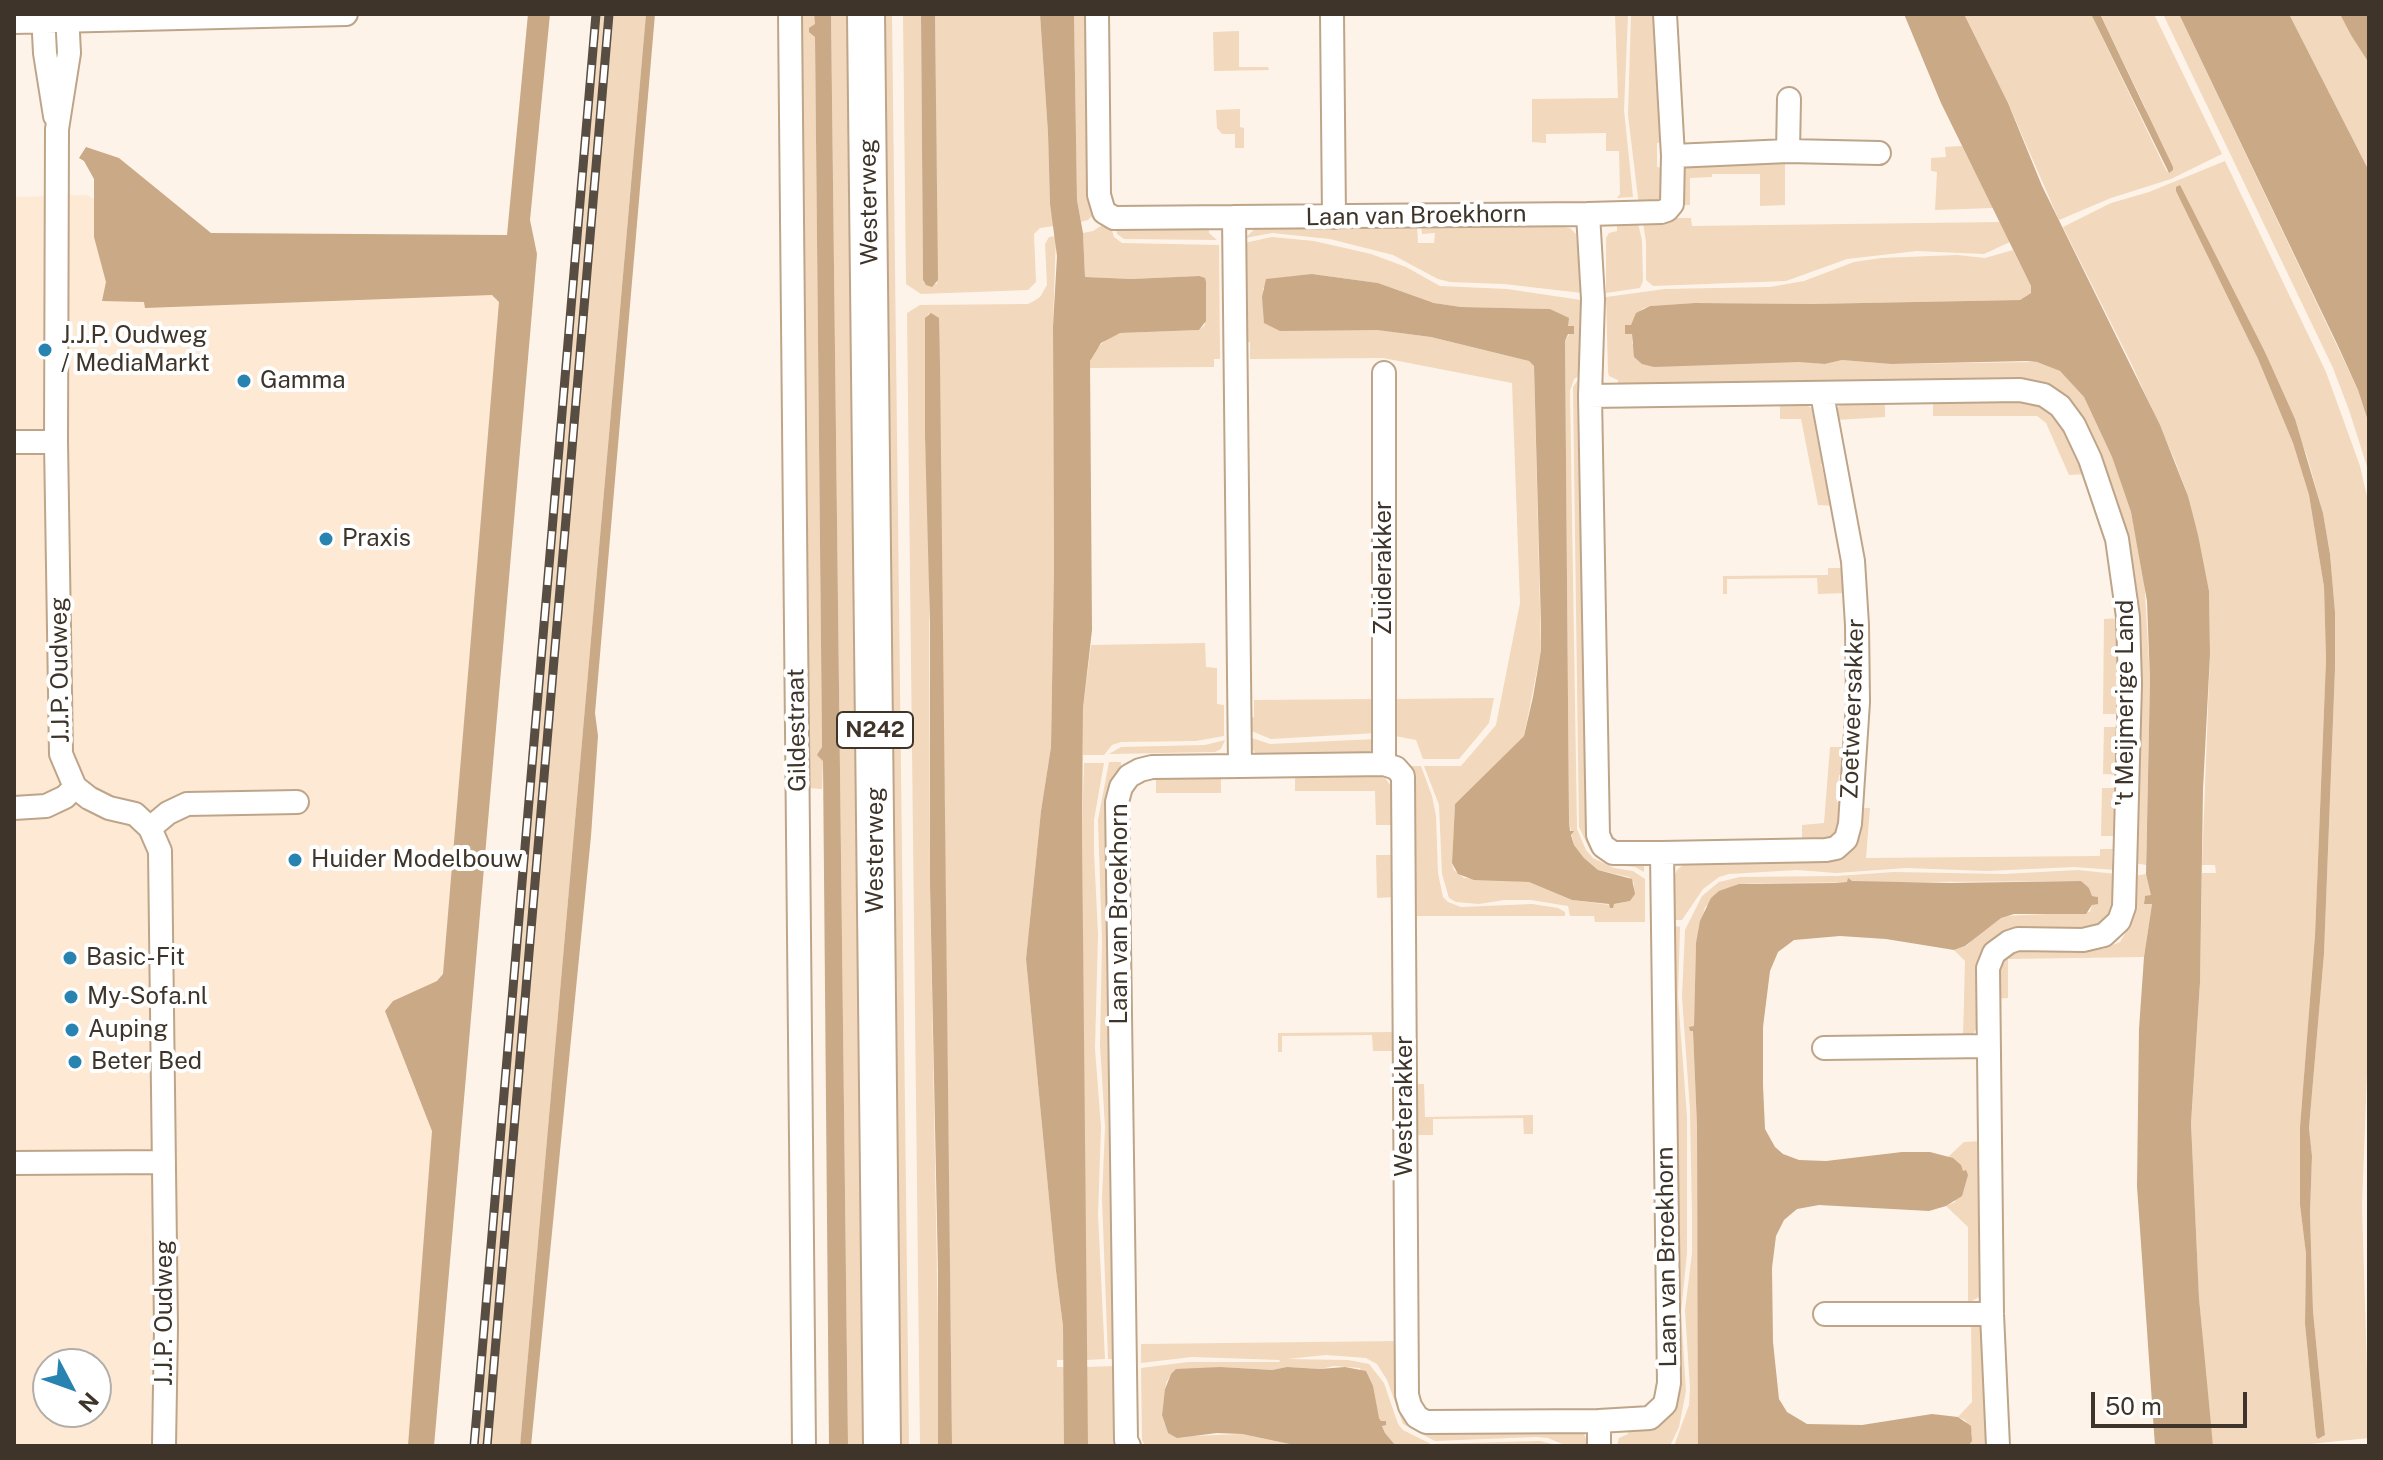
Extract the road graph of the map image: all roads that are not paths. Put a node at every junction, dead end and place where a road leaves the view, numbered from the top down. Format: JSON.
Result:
{"nodes":[{"id":1,"x":346,"y":14,"type":"edge"},
{"id":2,"x":790,"y":14,"type":"edge"},
{"id":3,"x":866,"y":14,"type":"edge"},
{"id":4,"x":1097,"y":14,"type":"edge"},
{"id":5,"x":1332,"y":14,"type":"edge"},
{"id":6,"x":1665,"y":14,"type":"edge"},
{"id":7,"x":223,"y":15,"type":"edge"},
{"id":8,"x":43,"y":18,"type":"edge"},
{"id":9,"x":67,"y":18,"type":"edge"},
{"id":10,"x":14,"y":22,"type":"edge"},
{"id":11,"x":1789,"y":99,"type":"dead end"},
{"id":12,"x":57,"y":129,"type":"junction"},
{"id":13,"x":1788,"y":151,"type":"junction"},
{"id":14,"x":1879,"y":153,"type":"dead end"},
{"id":15,"x":1673,"y":156,"type":"junction"},
{"id":16,"x":1588,"y":214,"type":"junction"},
{"id":17,"x":1234,"y":217,"type":"junction"},
{"id":18,"x":1334,"y":217,"type":"junction"},
{"id":19,"x":1384,"y":373,"type":"dead end"},
{"id":20,"x":1822,"y":394,"type":"junction"},
{"id":21,"x":1590,"y":396,"type":"junction"},
{"id":22,"x":14,"y":442,"type":"edge"},
{"id":23,"x":56,"y":442,"type":"junction"},
{"id":24,"x":1384,"y":764,"type":"junction"},
{"id":25,"x":1240,"y":766,"type":"junction"},
{"id":26,"x":75,"y":787,"type":"junction"},
{"id":27,"x":297,"y":802,"type":"dead end"},
{"id":28,"x":14,"y":808,"type":"edge"},
{"id":29,"x":150,"y":828,"type":"junction"},
{"id":30,"x":1662,"y":853,"type":"junction"},
{"id":31,"x":1988,"y":1046,"type":"junction"},
{"id":32,"x":1824,"y":1048,"type":"dead end"},
{"id":33,"x":164,"y":1162,"type":"junction"},
{"id":34,"x":14,"y":1163,"type":"edge"},
{"id":35,"x":1825,"y":1314,"type":"dead end"},
{"id":36,"x":1992,"y":1314,"type":"junction"},
{"id":37,"x":1599,"y":1421,"type":"junction"},
{"id":38,"x":164,"y":1446,"type":"edge"},
{"id":39,"x":804,"y":1446,"type":"edge"},
{"id":40,"x":882,"y":1446,"type":"edge"},
{"id":41,"x":1129,"y":1446,"type":"edge"},
{"id":42,"x":1599,"y":1446,"type":"edge"},
{"id":43,"x":1998,"y":1446,"type":"edge"}],
"edges":[{"from":1,"to":7,"type":"street"},
{"from":2,"to":39,"type":"street","name":"Gildestraat"},
{"from":3,"to":40,"type":"main road","name":"Westerweg","number":"N242"},
{"from":4,"to":17,"type":"street","name":"Laan van Broekhorn"},
{"from":5,"to":18,"type":"street"},
{"from":6,"to":15,"type":"street"},
{"from":7,"to":9,"type":"street"},
{"from":8,"to":9,"type":"street"},
{"from":8,"to":10,"type":"street"},
{"from":8,"to":12,"type":"street","name":"J.J.P. Oudweg"},
{"from":9,"to":12,"type":"street","name":"J.J.P. Oudweg"},
{"from":11,"to":13,"type":"street"},
{"from":12,"to":23,"type":"street","name":"J.J.P. Oudweg"},
{"from":13,"to":14,"type":"street"},
{"from":13,"to":15,"type":"street"},
{"from":15,"to":16,"type":"street","name":"Laan van Broekhorn"},
{"from":16,"to":18,"type":"street","name":"Laan van Broekhorn"},
{"from":16,"to":21,"type":"street"},
{"from":17,"to":18,"type":"street","name":"Laan van Broekhorn"},
{"from":17,"to":25,"type":"street"},
{"from":19,"to":24,"type":"street","name":"Zuiderakker"},
{"from":20,"to":21,"type":"street","name":"'t Meijmerige Land"},
{"from":20,"to":30,"type":"street","name":"Zoetweersakker"},
{"from":20,"to":31,"type":"street","name":"'t Meijmerige Land"},
{"from":21,"to":30,"type":"street"},
{"from":22,"to":23,"type":"street"},
{"from":23,"to":26,"type":"street","name":"J.J.P. Oudweg"},
{"from":24,"to":25,"type":"street"},
{"from":24,"to":37,"type":"street","name":"Westerakker"},
{"from":25,"to":41,"type":"street","name":"Laan van Broekhorn"},
{"from":26,"to":28,"type":"street"},
{"from":26,"to":29,"type":"street"},
{"from":27,"to":29,"type":"street"},
{"from":29,"to":33,"type":"street","name":"J.J.P. Oudweg"},
{"from":30,"to":37,"type":"street","name":"Laan van Broekhorn"},
{"from":31,"to":32,"type":"street"},
{"from":31,"to":36,"type":"street","name":"'t Meijmerige Land"},
{"from":33,"to":34,"type":"street"},
{"from":33,"to":38,"type":"street","name":"J.J.P. Oudweg"},
{"from":35,"to":36,"type":"street"},
{"from":36,"to":43,"type":"street","name":"'t Meijmerige Land"},
{"from":37,"to":42,"type":"street"}]}
